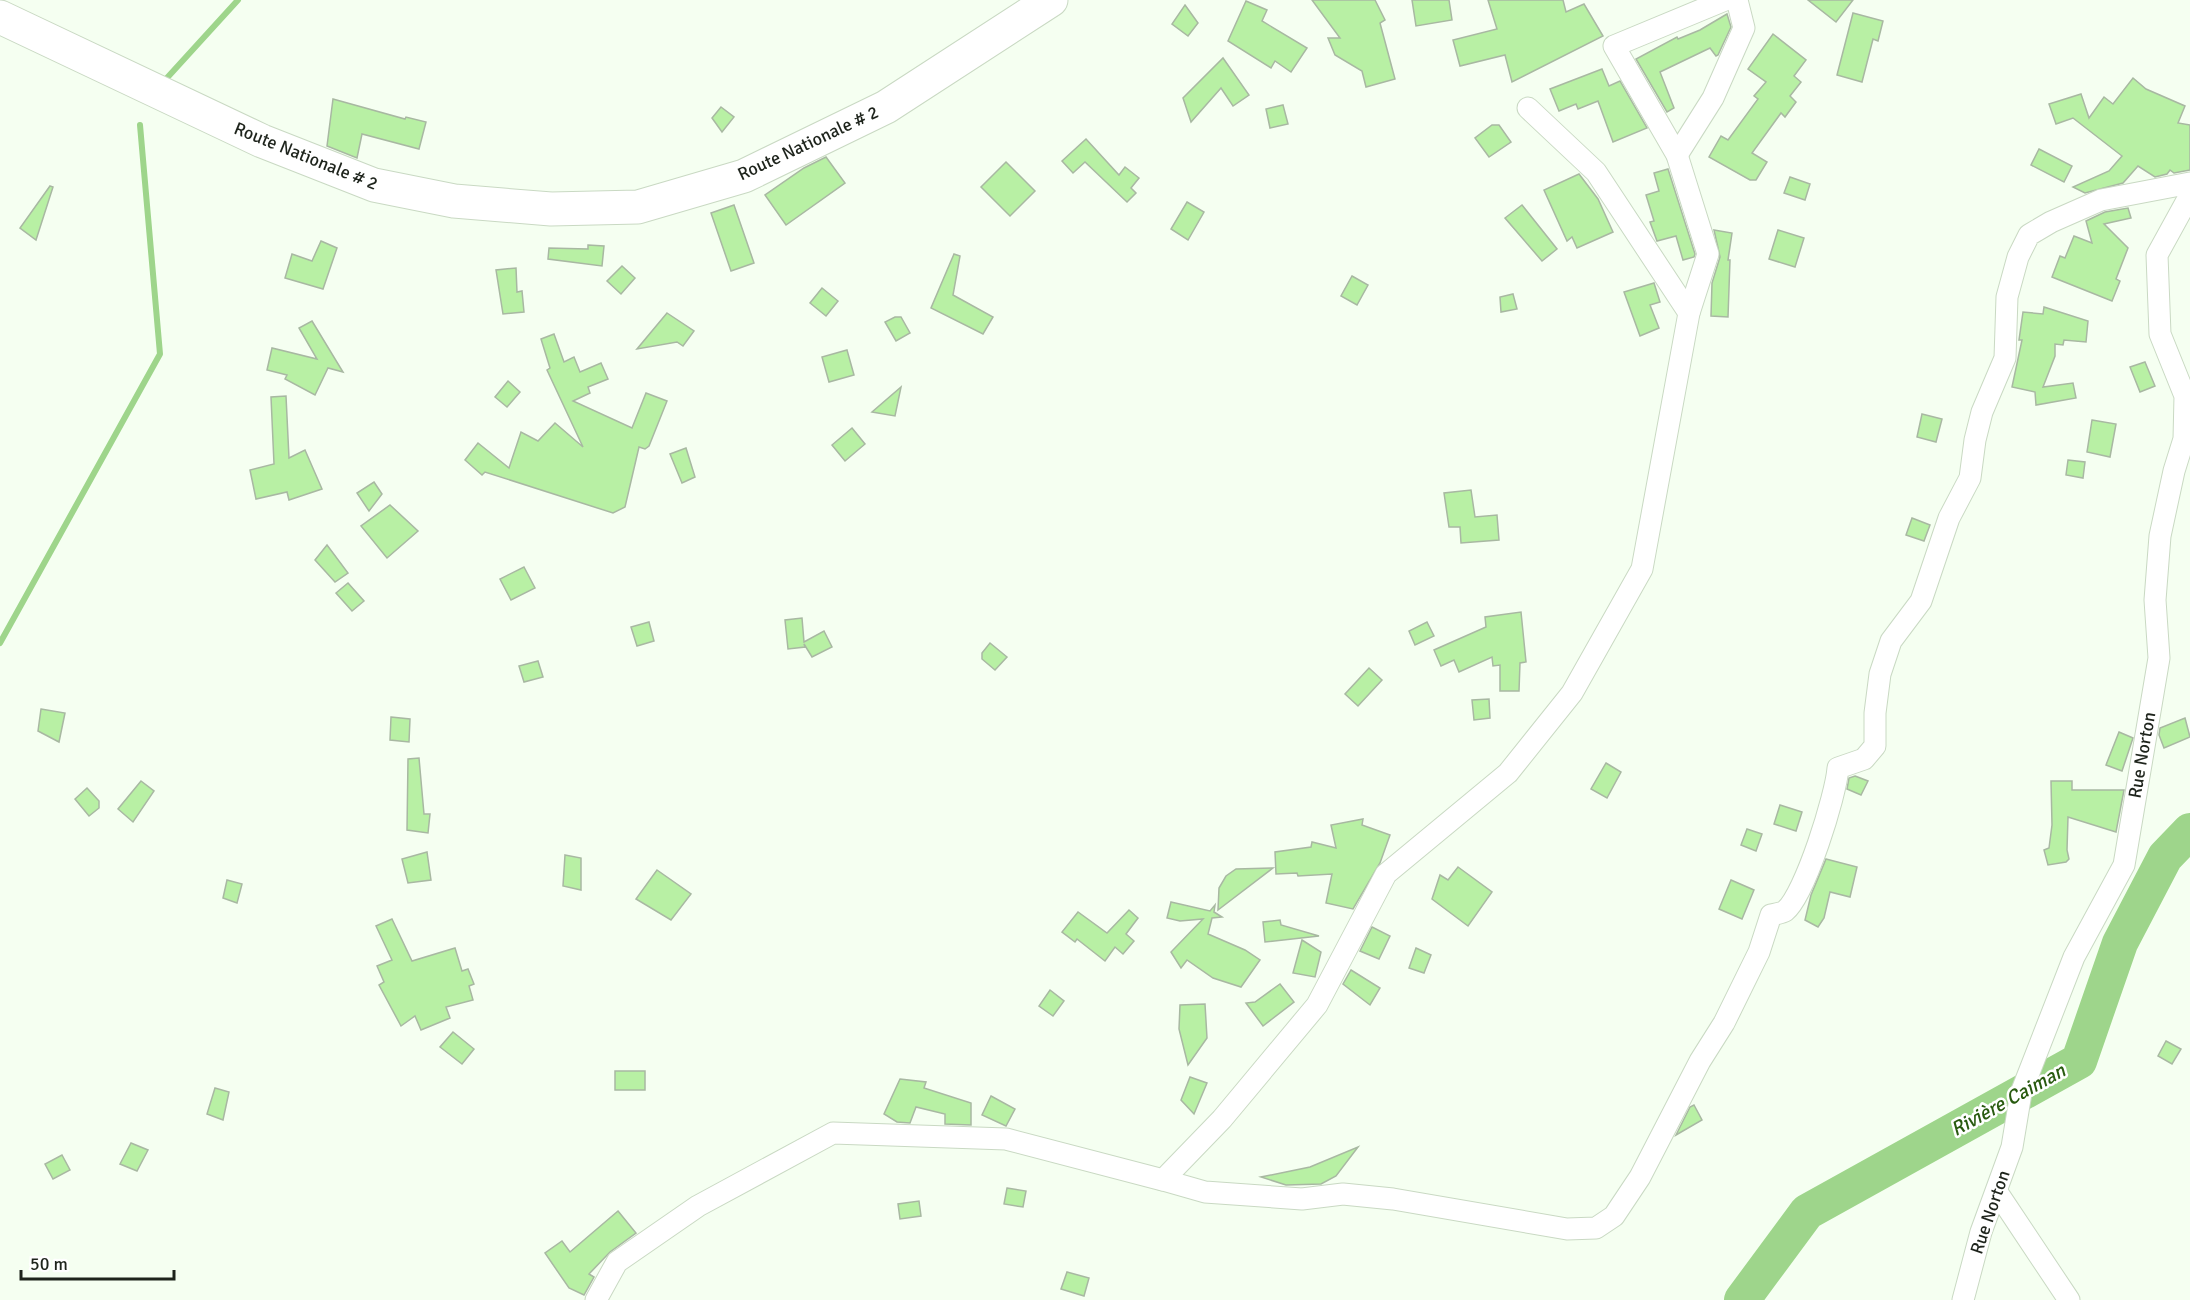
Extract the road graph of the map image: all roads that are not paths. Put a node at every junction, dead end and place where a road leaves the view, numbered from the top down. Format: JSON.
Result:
{"nodes":[{"id":1,"x":1051,"y":0,"type":"edge"},
{"id":2,"x":1725,"y":0,"type":"edge"},
{"id":3,"x":1737,"y":0,"type":"edge"},
{"id":4,"x":0,"y":17,"type":"edge"},
{"id":5,"x":1528,"y":108,"type":"dead end"},
{"id":6,"x":1677,"y":155,"type":"junction"},
{"id":7,"x":2190,"y":183,"type":"edge"},
{"id":8,"x":2190,"y":195,"type":"edge"},
{"id":9,"x":1689,"y":313,"type":"junction"},
{"id":10,"x":1163,"y":1180,"type":"junction"},
{"id":11,"x":1997,"y":1192,"type":"junction"},
{"id":12,"x":597,"y":1300,"type":"edge"},
{"id":13,"x":1964,"y":1300,"type":"edge"},
{"id":14,"x":2069,"y":1300,"type":"edge"}],
"edges":[{"from":1,"to":4,"type":"main road","name":"Route Nationale # 2"},
{"from":2,"to":6,"type":"street"},
{"from":3,"to":6,"type":"street"},
{"from":5,"to":9,"type":"street"},
{"from":6,"to":9,"type":"street"},
{"from":7,"to":10,"type":"street"},
{"from":8,"to":11,"type":"street","name":"Rue Norton"},
{"from":9,"to":10,"type":"street"},
{"from":10,"to":12,"type":"street"},
{"from":11,"to":13,"type":"street","name":"Rue Norton"},
{"from":11,"to":14,"type":"street"}]}
